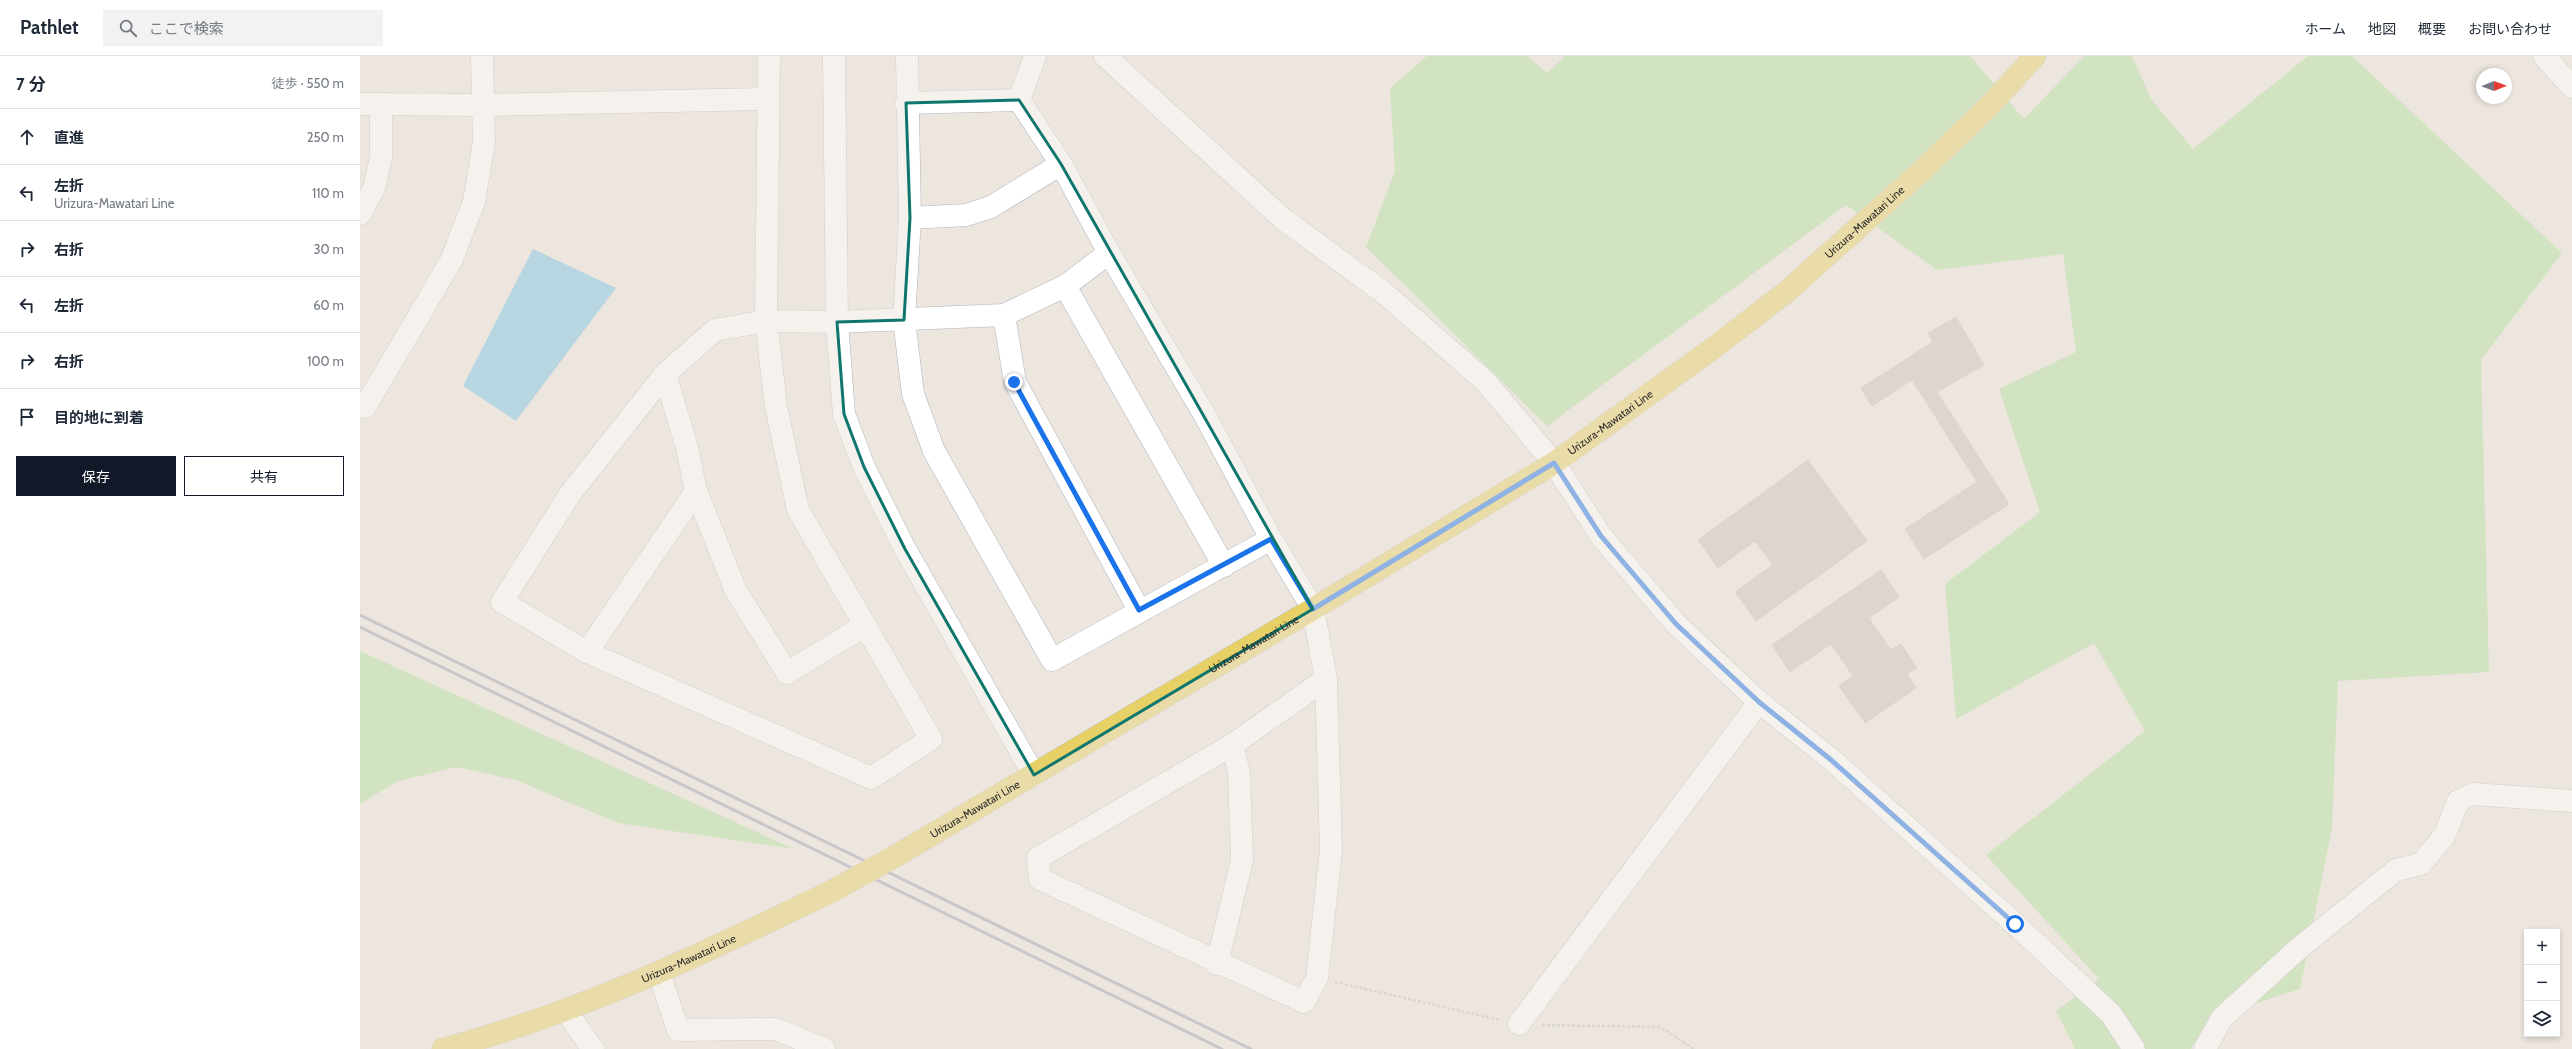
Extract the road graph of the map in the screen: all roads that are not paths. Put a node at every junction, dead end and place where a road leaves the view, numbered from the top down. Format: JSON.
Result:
{"nodes":[{"id":1,"x":482,"y":56,"type":"edge"},
{"id":2,"x":769,"y":56,"type":"edge"},
{"id":3,"x":834,"y":56,"type":"edge"},
{"id":4,"x":907,"y":56,"type":"edge"},
{"id":5,"x":1035,"y":56,"type":"edge"},
{"id":6,"x":1105,"y":56,"type":"edge"},
{"id":7,"x":2035,"y":56,"type":"edge"},
{"id":8,"x":2544,"y":56,"type":"edge"},
{"id":9,"x":2572,"y":87,"type":"edge"},
{"id":10,"x":768,"y":99,"type":"junction"},
{"id":11,"x":1019,"y":100,"type":"junction"},
{"id":12,"x":906,"y":103,"type":"junction"},
{"id":13,"x":360,"y":104,"type":"edge"},
{"id":14,"x":381,"y":104,"type":"junction"},
{"id":15,"x":481,"y":106,"type":"junction"},
{"id":16,"x":1061,"y":164,"type":"junction"},
{"id":17,"x":360,"y":214,"type":"edge"},
{"id":18,"x":910,"y":218,"type":"junction"},
{"id":19,"x":1109,"y":253,"type":"junction"},
{"id":20,"x":1065,"y":286,"type":"junction"},
{"id":21,"x":1004,"y":315,"type":"junction"},
{"id":22,"x":904,"y":320,"type":"junction"},
{"id":23,"x":766,"y":321,"type":"junction"},
{"id":24,"x":837,"y":322,"type":"junction"},
{"id":25,"x":666,"y":374,"type":"junction"},
{"id":26,"x":360,"y":404,"type":"edge"},
{"id":27,"x":1554,"y":463,"type":"junction"},
{"id":28,"x":696,"y":491,"type":"junction"},
{"id":29,"x":1271,"y":539,"type":"junction"},
{"id":30,"x":1224,"y":566,"type":"junction"},
{"id":31,"x":1313,"y":609,"type":"junction"},
{"id":32,"x":1139,"y":610,"type":"junction"},
{"id":33,"x":864,"y":626,"type":"junction"},
{"id":34,"x":587,"y":652,"type":"junction"},
{"id":35,"x":1326,"y":679,"type":"junction"},
{"id":36,"x":1759,"y":702,"type":"junction"},
{"id":37,"x":1232,"y":745,"type":"junction"},
{"id":38,"x":1034,"y":775,"type":"junction"},
{"id":39,"x":2572,"y":801,"type":"edge"},
{"id":40,"x":1217,"y":964,"type":"junction"},
{"id":41,"x":659,"y":973,"type":"junction"},
{"id":42,"x":566,"y":1011,"type":"junction"},
{"id":43,"x":1519,"y":1024,"type":"dead end"},
{"id":44,"x":443,"y":1049,"type":"edge"},
{"id":45,"x":593,"y":1049,"type":"edge"},
{"id":46,"x":824,"y":1049,"type":"edge"},
{"id":47,"x":2134,"y":1049,"type":"edge"},
{"id":48,"x":2205,"y":1049,"type":"edge"}],
"edges":[{"from":1,"to":15,"type":"street"},
{"from":2,"to":10,"type":"street"},
{"from":3,"to":24,"type":"street"},
{"from":4,"to":12,"type":"street"},
{"from":5,"to":11,"type":"street"},
{"from":6,"to":27,"type":"street"},
{"from":7,"to":27,"type":"main road","name":"Urizura-Mawatari Line"},
{"from":8,"to":9,"type":"street"},
{"from":10,"to":15,"type":"street"},
{"from":10,"to":23,"type":"street"},
{"from":11,"to":12,"type":"street"},
{"from":11,"to":16,"type":"street"},
{"from":12,"to":18,"type":"street"},
{"from":13,"to":14,"type":"street"},
{"from":14,"to":15,"type":"street"},
{"from":14,"to":17,"type":"street"},
{"from":15,"to":26,"type":"street"},
{"from":16,"to":18,"type":"street"},
{"from":16,"to":19,"type":"street"},
{"from":18,"to":22,"type":"street"},
{"from":19,"to":20,"type":"street"},
{"from":19,"to":29,"type":"street"},
{"from":20,"to":21,"type":"street"},
{"from":20,"to":30,"type":"street"},
{"from":21,"to":22,"type":"street"},
{"from":21,"to":32,"type":"street"},
{"from":22,"to":24,"type":"street"},
{"from":22,"to":32,"type":"street"},
{"from":23,"to":24,"type":"street"},
{"from":23,"to":25,"type":"street"},
{"from":23,"to":33,"type":"street"},
{"from":24,"to":38,"type":"street"},
{"from":25,"to":28,"type":"street"},
{"from":25,"to":34,"type":"street"},
{"from":27,"to":31,"type":"main road","name":"Urizura-Mawatari Line"},
{"from":27,"to":36,"type":"street"},
{"from":28,"to":33,"type":"street"},
{"from":28,"to":34,"type":"street"},
{"from":29,"to":30,"type":"street"},
{"from":29,"to":31,"type":"street"},
{"from":30,"to":32,"type":"street"},
{"from":31,"to":35,"type":"street"},
{"from":31,"to":38,"type":"main road","name":"Urizura-Mawatari Line"},
{"from":33,"to":34,"type":"street"},
{"from":35,"to":37,"type":"street"},
{"from":35,"to":40,"type":"street"},
{"from":36,"to":43,"type":"street"},
{"from":36,"to":47,"type":"street"},
{"from":37,"to":40,"type":"street"},
{"from":37,"to":40,"type":"street"},
{"from":38,"to":41,"type":"main road","name":"Urizura-Mawatari Line","bridge":true},
{"from":39,"to":48,"type":"street"},
{"from":41,"to":42,"type":"main road","name":"Urizura-Mawatari Line"},
{"from":41,"to":46,"type":"street"},
{"from":42,"to":44,"type":"main road","name":"Urizura-Mawatari Line"},
{"from":42,"to":45,"type":"street"}]}
